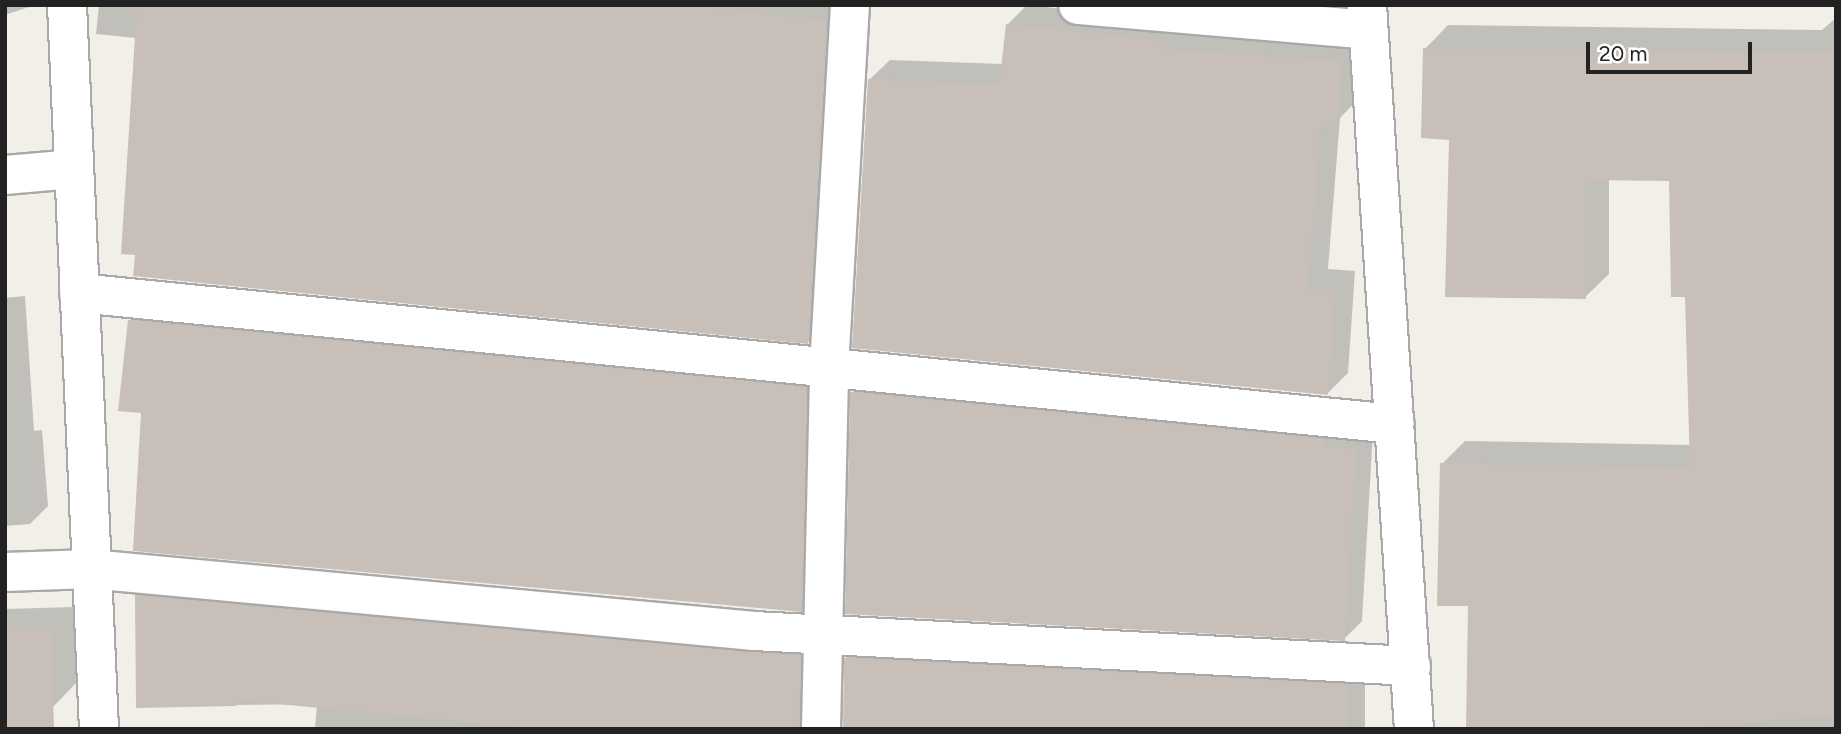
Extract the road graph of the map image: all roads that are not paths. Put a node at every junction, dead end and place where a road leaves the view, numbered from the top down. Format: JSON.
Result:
{"nodes":[{"id":1,"x":67,"y":5,"type":"edge"},
{"id":2,"x":850,"y":5,"type":"edge"},
{"id":3,"x":1078,"y":5,"type":"edge"},
{"id":4,"x":1367,"y":18,"type":"edge"},
{"id":5,"x":74,"y":169,"type":"junction"},
{"id":6,"x":5,"y":175,"type":"edge"},
{"id":7,"x":79,"y":293,"type":"junction"},
{"id":8,"x":830,"y":368,"type":"junction"},
{"id":9,"x":1394,"y":424,"type":"junction"},
{"id":10,"x":90,"y":569,"type":"junction"},
{"id":11,"x":5,"y":572,"type":"edge"},
{"id":12,"x":820,"y":634,"type":"junction"},
{"id":13,"x":1411,"y":666,"type":"junction"},
{"id":14,"x":99,"y":729,"type":"edge"},
{"id":15,"x":821,"y":729,"type":"edge"},
{"id":16,"x":1414,"y":729,"type":"edge"}],
"edges":[{"from":1,"to":5,"type":"street"},
{"from":2,"to":8,"type":"street"},
{"from":3,"to":4,"type":"street"},
{"from":4,"to":9,"type":"street"},
{"from":5,"to":6,"type":"street"},
{"from":5,"to":7,"type":"street"},
{"from":7,"to":8,"type":"street"},
{"from":7,"to":10,"type":"street"},
{"from":8,"to":9,"type":"street"},
{"from":8,"to":12,"type":"street"},
{"from":9,"to":13,"type":"street"},
{"from":10,"to":11,"type":"street"},
{"from":10,"to":12,"type":"street"},
{"from":10,"to":14,"type":"street"},
{"from":12,"to":13,"type":"street"},
{"from":12,"to":15,"type":"street"},
{"from":13,"to":16,"type":"street"}]}
